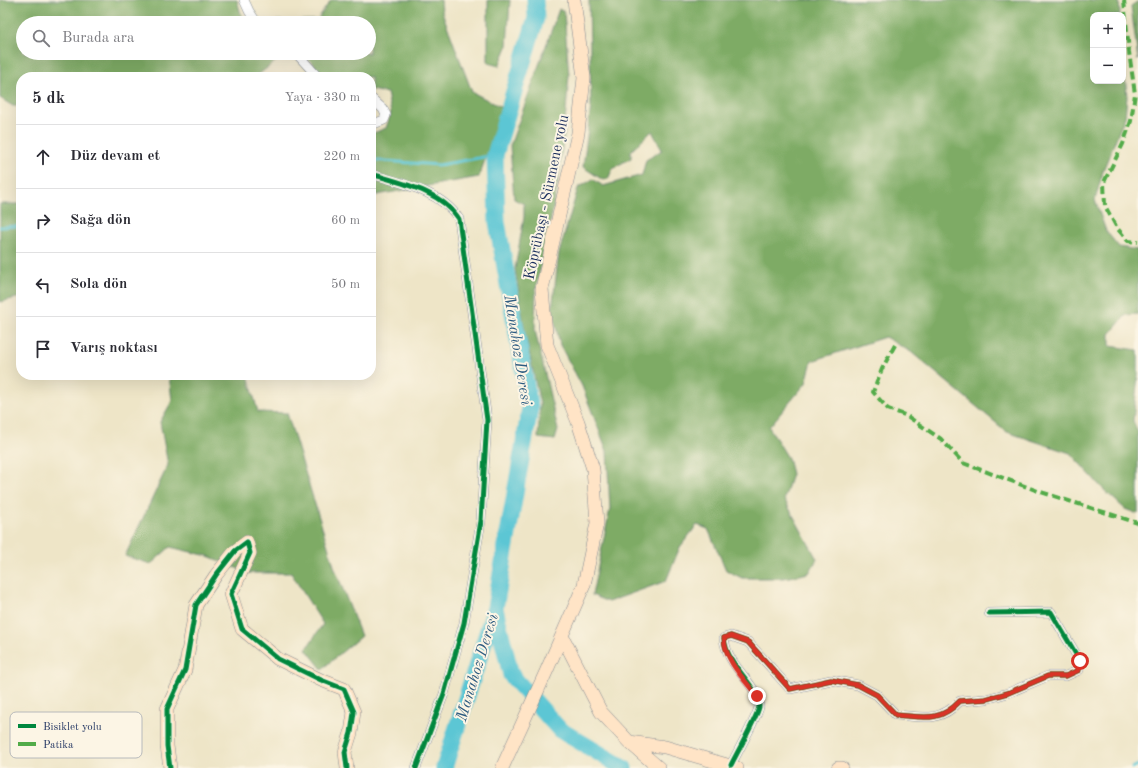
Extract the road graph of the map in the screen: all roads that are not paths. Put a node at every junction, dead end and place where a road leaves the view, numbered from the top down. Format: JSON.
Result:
{"nodes":[{"id":1,"x":244,"y":0,"type":"edge"},
{"id":2,"x":574,"y":0,"type":"edge"},
{"id":3,"x":252,"y":16,"type":"edge"},
{"id":4,"x":302,"y":60,"type":"edge"},
{"id":5,"x":313,"y":72,"type":"edge"},
{"id":6,"x":376,"y":103,"type":"edge"},
{"id":7,"x":376,"y":123,"type":"edge"},
{"id":8,"x":376,"y":176,"type":"edge"},
{"id":9,"x":989,"y":613,"type":"dead end"},
{"id":10,"x":562,"y":636,"type":"junction"},
{"id":11,"x":629,"y":742,"type":"junction"},
{"id":12,"x":734,"y":767,"type":"edge"},
{"id":13,"x":170,"y":768,"type":"edge"},
{"id":14,"x":348,"y":768,"type":"edge"},
{"id":15,"x":416,"y":768,"type":"edge"},
{"id":16,"x":502,"y":768,"type":"edge"},
{"id":17,"x":659,"y":768,"type":"edge"},
{"id":18,"x":838,"y":768,"type":"edge"},
{"id":19,"x":842,"y":768,"type":"edge"}],
"edges":[{"from":1,"to":3,"type":"street"},
{"from":2,"to":10,"type":"main road","name":"Köprübaşı - Sürmene yolu"},
{"from":4,"to":5,"type":"street"},
{"from":6,"to":7,"type":"street"},
{"from":8,"to":15,"type":"street"},
{"from":9,"to":12,"type":"street"},
{"from":10,"to":11,"type":"main road"},
{"from":10,"to":16,"type":"main road","name":"Köprübaşı - Sürmene yolu"},
{"from":11,"to":12,"type":"main road"},
{"from":11,"to":17,"type":"main road"},
{"from":13,"to":14,"type":"main road"},
{"from":18,"to":19,"type":"main road"}]}
